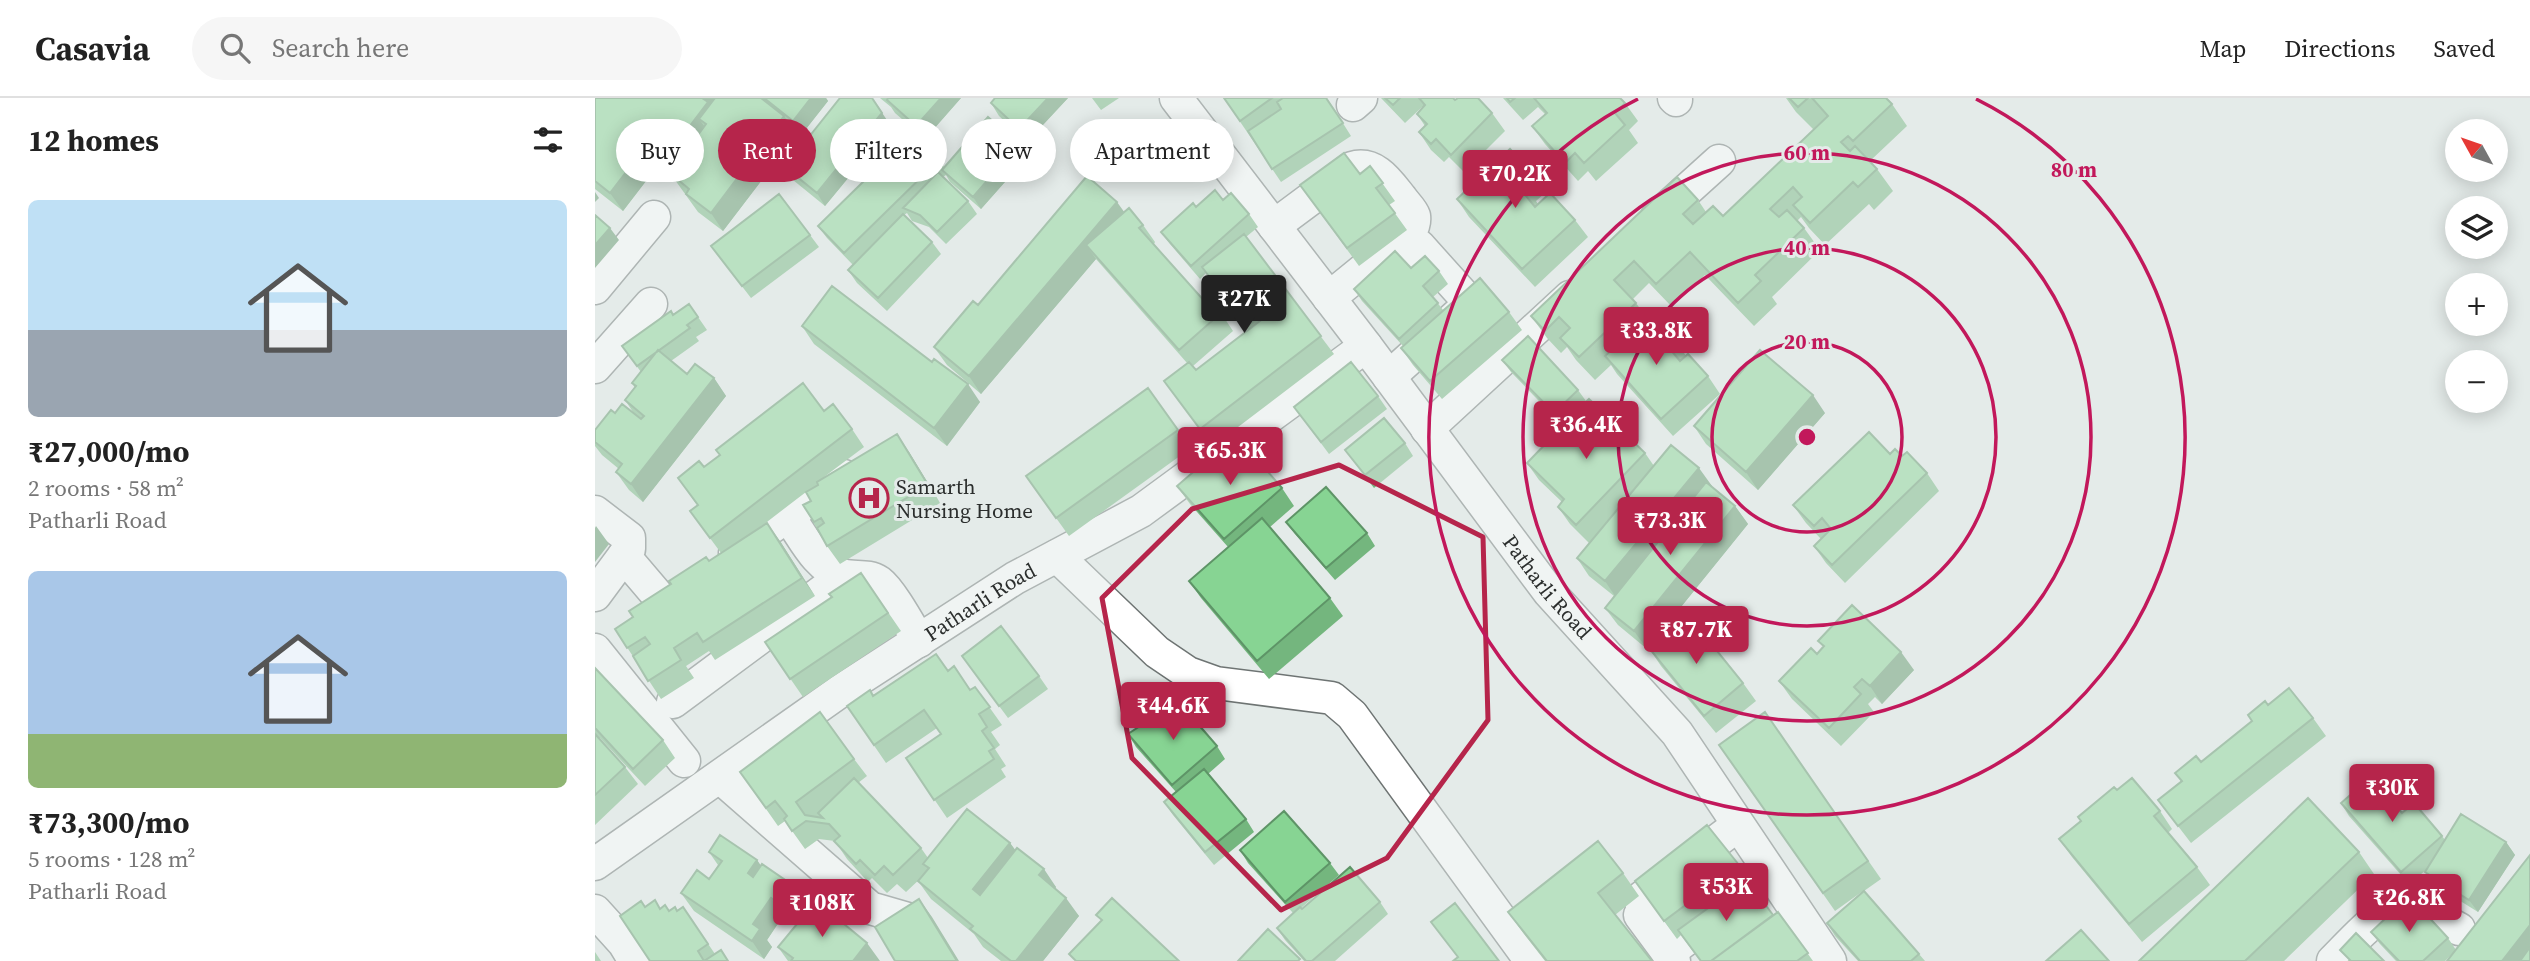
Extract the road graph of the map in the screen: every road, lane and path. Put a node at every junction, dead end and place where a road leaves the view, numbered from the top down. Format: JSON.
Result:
{"nodes":[{"id":1,"x":1176,"y":98,"type":"edge"},
{"id":2,"x":1719,"y":161,"type":"dead end"},
{"id":3,"x":654,"y":217,"type":"dead end"},
{"id":4,"x":1274,"y":226,"type":"junction"},
{"id":5,"x":1638,"y":235,"type":"edge"},
{"id":6,"x":1588,"y":281,"type":"edge"},
{"id":7,"x":595,"y":288,"type":"edge"},
{"id":8,"x":1333,"y":303,"type":"junction"},
{"id":9,"x":651,"y":304,"type":"dead end"},
{"id":10,"x":1366,"y":346,"type":"junction"},
{"id":11,"x":595,"y":367,"type":"edge"},
{"id":12,"x":1389,"y":377,"type":"junction"},
{"id":13,"x":1427,"y":429,"type":"junction"},
{"id":14,"x":871,"y":458,"type":"edge"},
{"id":15,"x":595,"y":512,"type":"edge"},
{"id":16,"x":788,"y":516,"type":"junction"},
{"id":17,"x":624,"y":556,"type":"junction"},
{"id":18,"x":1057,"y":556,"type":"junction"},
{"id":19,"x":843,"y":576,"type":"junction"},
{"id":20,"x":686,"y":587,"type":"junction"},
{"id":21,"x":595,"y":595,"type":"edge"},
{"id":22,"x":635,"y":622,"type":"edge"},
{"id":23,"x":919,"y":641,"type":"junction"},
{"id":24,"x":595,"y":650,"type":"edge"},
{"id":25,"x":673,"y":702,"type":"dead end"},
{"id":26,"x":684,"y":761,"type":"dead end"},
{"id":27,"x":720,"y":777,"type":"junction"},
{"id":28,"x":1738,"y":825,"type":"junction"},
{"id":29,"x":595,"y":864,"type":"edge"},
{"id":30,"x":1755,"y":888,"type":"junction"},
{"id":31,"x":595,"y":911,"type":"edge"},
{"id":32,"x":908,"y":919,"type":"edge"},
{"id":33,"x":2459,"y":929,"type":"dead end"},
{"id":34,"x":1671,"y":957,"type":"edge"},
{"id":35,"x":635,"y":961,"type":"edge"},
{"id":36,"x":1531,"y":961,"type":"edge"},
{"id":37,"x":1830,"y":961,"type":"edge"},
{"id":38,"x":2333,"y":961,"type":"edge"}],
"edges":[{"from":1,"to":4,"type":"street","name":"Patharli Road"},
{"from":2,"to":5,"type":"street"},
{"from":3,"to":7,"type":"street"},
{"from":4,"to":8,"type":"street","name":"Patharli Road"},
{"from":4,"to":8,"type":"street"},
{"from":6,"to":13,"type":"street"},
{"from":8,"to":10,"type":"street","name":"Patharli Road"},
{"from":8,"to":12,"type":"street"},
{"from":9,"to":11,"type":"street"},
{"from":10,"to":12,"type":"street","name":"Patharli Road"},
{"from":10,"to":18,"type":"street","name":"Patharli Road"},
{"from":12,"to":13,"type":"street","name":"Patharli Road"},
{"from":13,"to":28,"type":"street","name":"Patharli Road"},
{"from":14,"to":16,"type":"street"},
{"from":15,"to":17,"type":"street"},
{"from":16,"to":19,"type":"street"},
{"from":16,"to":20,"type":"street"},
{"from":17,"to":20,"type":"street"},
{"from":17,"to":21,"type":"street"},
{"from":18,"to":23,"type":"street","name":"Patharli Road"},
{"from":18,"to":36,"type":"street"},
{"from":19,"to":23,"type":"street"},
{"from":19,"to":25,"type":"street"},
{"from":20,"to":22,"type":"street"},
{"from":23,"to":27,"type":"street","name":"Patharli Road"},
{"from":24,"to":26,"type":"street"},
{"from":27,"to":29,"type":"street","name":"Patharli Road"},
{"from":27,"to":32,"type":"street"},
{"from":28,"to":30,"type":"street","name":"Patharli Road"},
{"from":28,"to":34,"type":"street"},
{"from":30,"to":34,"type":"street"},
{"from":30,"to":37,"type":"street","name":"Patharli Road"},
{"from":31,"to":35,"type":"street"},
{"from":33,"to":38,"type":"street"}]}
